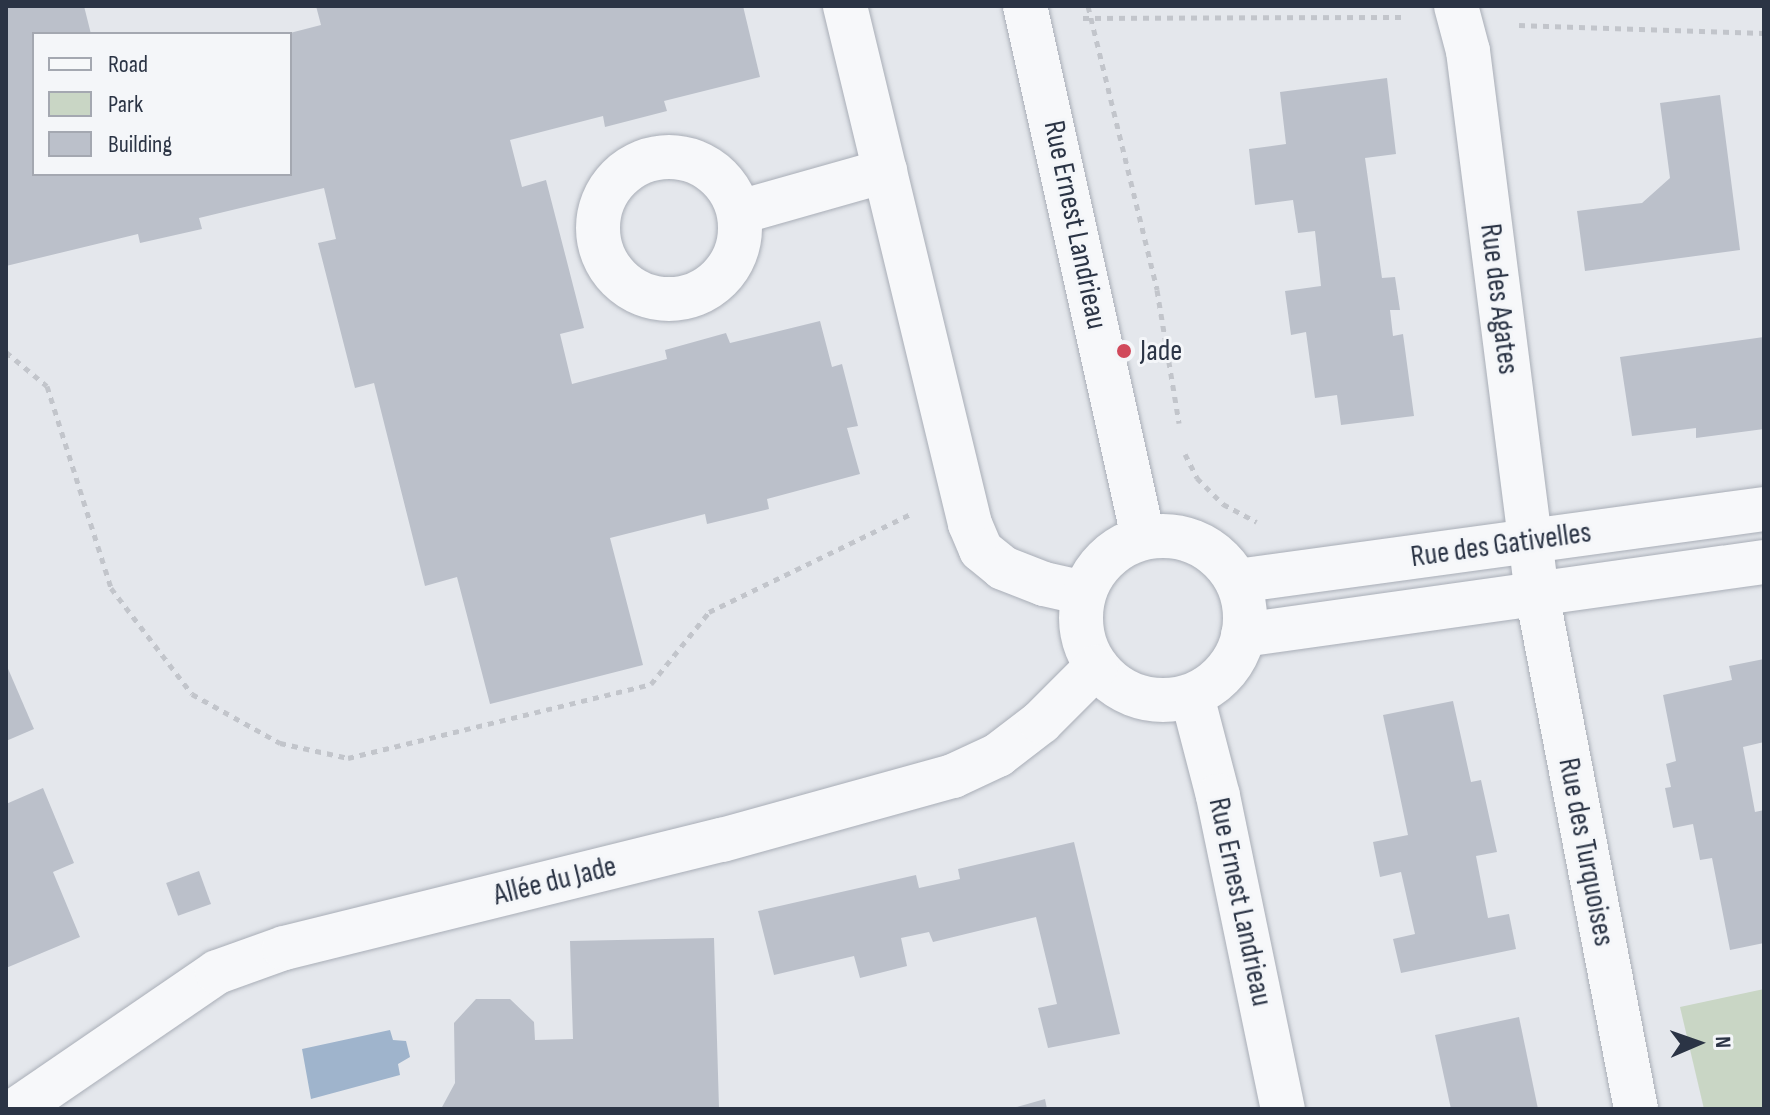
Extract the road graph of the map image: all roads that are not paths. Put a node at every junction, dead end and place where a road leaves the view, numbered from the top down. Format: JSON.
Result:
{"nodes":[{"id":1,"x":845,"y":6,"type":"edge"},
{"id":2,"x":1458,"y":12,"type":"edge"},
{"id":3,"x":1028,"y":17,"type":"edge"},
{"id":4,"x":885,"y":171,"type":"junction"},
{"id":5,"x":740,"y":212,"type":"dead end"},
{"id":6,"x":1764,"y":509,"type":"edge"},
{"id":7,"x":1143,"y":537,"type":"junction"},
{"id":8,"x":1530,"y":541,"type":"junction"},
{"id":9,"x":1764,"y":562,"type":"edge"},
{"id":10,"x":1237,"y":581,"type":"junction"},
{"id":11,"x":1084,"y":593,"type":"junction"},
{"id":12,"x":1537,"y":594,"type":"junction"},
{"id":13,"x":1243,"y":635,"type":"junction"},
{"id":14,"x":1096,"y":667,"type":"junction"},
{"id":15,"x":1192,"y":696,"type":"junction"},
{"id":16,"x":17,"y":1109,"type":"edge"},
{"id":17,"x":1283,"y":1109,"type":"edge"},
{"id":18,"x":1636,"y":1109,"type":"edge"}],
"edges":[{"from":1,"to":4,"type":"street"},
{"from":2,"to":8,"type":"street","name":"Rue des Agates"},
{"from":3,"to":7,"type":"street","name":"Rue Ernest Landrieau"},
{"from":4,"to":5,"type":"street"},
{"from":4,"to":11,"type":"street"},
{"from":6,"to":8,"type":"street","name":"Rue des Gativelles"},
{"from":7,"to":10,"type":"street"},
{"from":7,"to":11,"type":"street"},
{"from":8,"to":10,"type":"street","name":"Rue des Gativelles"},
{"from":8,"to":12,"type":"street","name":"Rue des Agates"},
{"from":9,"to":12,"type":"street","name":"Rue des Gativelles"},
{"from":10,"to":13,"type":"street"},
{"from":11,"to":14,"type":"street"},
{"from":12,"to":13,"type":"street","name":"Rue des Gativelles"},
{"from":12,"to":18,"type":"street","name":"Rue des Turquoises"},
{"from":13,"to":15,"type":"street"},
{"from":14,"to":15,"type":"street"},
{"from":14,"to":16,"type":"street","name":"Allée du Jade"},
{"from":15,"to":17,"type":"street","name":"Rue Ernest Landrieau"}]}
